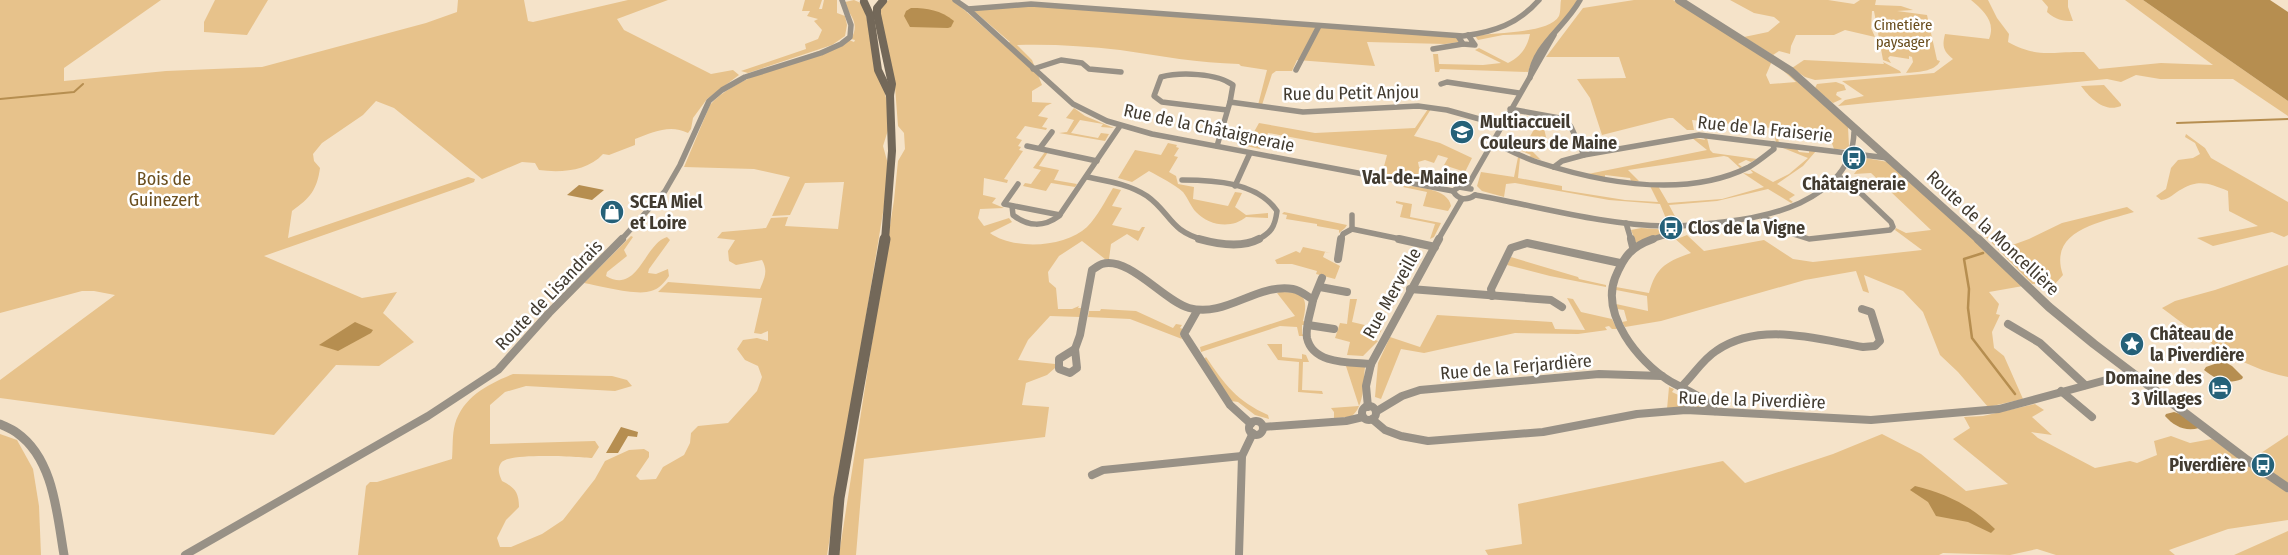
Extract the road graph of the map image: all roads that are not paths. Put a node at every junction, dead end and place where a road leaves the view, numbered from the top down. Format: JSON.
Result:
{"nodes":[{"id":1,"x":842,"y":0,"type":"edge"},
{"id":2,"x":884,"y":0,"type":"edge"},
{"id":3,"x":954,"y":0,"type":"edge"},
{"id":4,"x":960,"y":0,"type":"edge"},
{"id":5,"x":1539,"y":0,"type":"edge"},
{"id":6,"x":1580,"y":0,"type":"edge"},
{"id":7,"x":1679,"y":0,"type":"edge"},
{"id":8,"x":862,"y":1,"type":"edge"},
{"id":9,"x":1061,"y":3,"type":"edge"},
{"id":10,"x":967,"y":9,"type":"junction"},
{"id":11,"x":1319,"y":26,"type":"junction"},
{"id":12,"x":1468,"y":35,"type":"junction"},
{"id":13,"x":1458,"y":36,"type":"junction"},
{"id":14,"x":1463,"y":44,"type":"junction"},
{"id":15,"x":1434,"y":49,"type":"dead end"},
{"id":16,"x":1034,"y":69,"type":"junction"},
{"id":17,"x":1296,"y":70,"type":"dead end"},
{"id":18,"x":1121,"y":72,"type":"dead end"},
{"id":19,"x":1441,"y":84,"type":"dead end"},
{"id":20,"x":1519,"y":93,"type":"junction"},
{"id":21,"x":890,"y":94,"type":"junction"},
{"id":22,"x":1230,"y":102,"type":"junction"},
{"id":23,"x":1510,"y":109,"type":"junction"},
{"id":24,"x":1227,"y":110,"type":"junction"},
{"id":25,"x":1120,"y":126,"type":"junction"},
{"id":26,"x":1501,"y":126,"type":"junction"},
{"id":27,"x":1858,"y":130,"type":"junction"},
{"id":28,"x":1052,"y":132,"type":"dead end"},
{"id":29,"x":1491,"y":143,"type":"junction"},
{"id":30,"x":1773,"y":144,"type":"junction"},
{"id":31,"x":1027,"y":146,"type":"dead end"},
{"id":32,"x":1217,"y":146,"type":"junction"},
{"id":33,"x":1040,"y":148,"type":"junction"},
{"id":34,"x":1250,"y":153,"type":"junction"},
{"id":35,"x":1852,"y":154,"type":"junction"},
{"id":36,"x":1584,"y":155,"type":"junction"},
{"id":37,"x":1888,"y":158,"type":"junction"},
{"id":38,"x":1097,"y":160,"type":"junction"},
{"id":39,"x":1554,"y":167,"type":"junction"},
{"id":40,"x":1087,"y":177,"type":"junction"},
{"id":41,"x":1839,"y":177,"type":"junction"},
{"id":42,"x":1182,"y":180,"type":"dead end"},
{"id":43,"x":1018,"y":184,"type":"dead end"},
{"id":44,"x":1235,"y":186,"type":"junction"},
{"id":45,"x":1467,"y":187,"type":"junction"},
{"id":46,"x":1453,"y":191,"type":"junction"},
{"id":47,"x":1475,"y":195,"type":"junction"},
{"id":48,"x":1462,"y":199,"type":"junction"},
{"id":49,"x":1012,"y":206,"type":"junction"},
{"id":50,"x":1060,"y":215,"type":"junction"},
{"id":51,"x":1352,"y":215,"type":"dead end"},
{"id":52,"x":1762,"y":216,"type":"junction"},
{"id":53,"x":1626,"y":223,"type":"junction"},
{"id":54,"x":1352,"y":229,"type":"junction"},
{"id":55,"x":1676,"y":232,"type":"dead end"},
{"id":56,"x":1435,"y":246,"type":"junction"},
{"id":57,"x":1633,"y":247,"type":"junction"},
{"id":58,"x":1338,"y":260,"type":"dead end"},
{"id":59,"x":1620,"y":263,"type":"junction"},
{"id":60,"x":1322,"y":278,"type":"dead end"},
{"id":61,"x":1320,"y":287,"type":"junction"},
{"id":62,"x":1410,"y":289,"type":"junction"},
{"id":63,"x":1347,"y":292,"type":"dead end"},
{"id":64,"x":1492,"y":296,"type":"junction"},
{"id":65,"x":1313,"y":300,"type":"junction"},
{"id":66,"x":1562,"y":307,"type":"dead end"},
{"id":67,"x":1862,"y":309,"type":"dead end"},
{"id":68,"x":1197,"y":311,"type":"junction"},
{"id":69,"x":1308,"y":324,"type":"junction"},
{"id":70,"x":2008,"y":324,"type":"dead end"},
{"id":71,"x":1334,"y":329,"type":"dead end"},
{"id":72,"x":1075,"y":349,"type":"dead end"},
{"id":73,"x":1371,"y":364,"type":"junction"},
{"id":74,"x":2132,"y":373,"type":"junction"},
{"id":75,"x":1662,"y":376,"type":"junction"},
{"id":76,"x":2089,"y":384,"type":"junction"},
{"id":77,"x":1680,"y":386,"type":"junction"},
{"id":78,"x":2103,"y":389,"type":"dead end"},
{"id":79,"x":2061,"y":391,"type":"junction"},
{"id":80,"x":1368,"y":407,"type":"junction"},
{"id":81,"x":1377,"y":411,"type":"junction"},
{"id":82,"x":1715,"y":411,"type":"junction"},
{"id":83,"x":1363,"y":417,"type":"junction"},
{"id":84,"x":2092,"y":417,"type":"dead end"},
{"id":85,"x":1372,"y":419,"type":"junction"},
{"id":86,"x":0,"y":424,"type":"edge"},
{"id":87,"x":1251,"y":424,"type":"junction"},
{"id":88,"x":1263,"y":427,"type":"junction"},
{"id":89,"x":1253,"y":433,"type":"junction"},
{"id":90,"x":1242,"y":456,"type":"junction"},
{"id":91,"x":1092,"y":475,"type":"dead end"},
{"id":92,"x":2288,"y":488,"type":"edge"},
{"id":93,"x":64,"y":555,"type":"edge"},
{"id":94,"x":185,"y":555,"type":"edge"},
{"id":95,"x":834,"y":555,"type":"edge"},
{"id":96,"x":1240,"y":555,"type":"edge"}],
"edges":[{"from":1,"to":94,"type":"street","name":"Route de Lisandrais"},
{"from":2,"to":8,"type":"main road"},
{"from":2,"to":21,"type":"main road"},
{"from":3,"to":10,"type":"street","name":"Rue de la Châtaigneraie"},
{"from":4,"to":10,"type":"street","name":"Rue de la Châtaigneraie"},
{"from":5,"to":12,"type":"street"},
{"from":6,"to":20,"type":"street"},
{"from":7,"to":27,"type":"street","name":"Route de la Moncellière"},
{"from":8,"to":21,"type":"main road"},
{"from":9,"to":10,"type":"street"},
{"from":9,"to":11,"type":"street"},
{"from":10,"to":16,"type":"street","name":"Rue de la Châtaigneraie"},
{"from":11,"to":13,"type":"street"},
{"from":11,"to":17,"type":"street"},
{"from":12,"to":13,"type":"street"},
{"from":12,"to":14,"type":"street"},
{"from":13,"to":14,"type":"street"},
{"from":14,"to":15,"type":"street"},
{"from":16,"to":18,"type":"street"},
{"from":16,"to":25,"type":"street","name":"Rue de la Châtaigneraie"},
{"from":19,"to":20,"type":"street"},
{"from":20,"to":23,"type":"street"},
{"from":21,"to":95,"type":"main road"},
{"from":22,"to":24,"type":"street"},
{"from":22,"to":24,"type":"street"},
{"from":22,"to":26,"type":"street","name":"Rue du Petit Anjou"},
{"from":23,"to":26,"type":"street"},
{"from":23,"to":36,"type":"street"},
{"from":24,"to":32,"type":"street"},
{"from":25,"to":32,"type":"street","name":"Rue de la Châtaigneraie"},
{"from":25,"to":38,"type":"street"},
{"from":26,"to":29,"type":"street"},
{"from":27,"to":35,"type":"street"},
{"from":27,"to":37,"type":"street","name":"Route de la Moncellière"},
{"from":28,"to":33,"type":"street"},
{"from":29,"to":39,"type":"street"},
{"from":29,"to":45,"type":"street"},
{"from":30,"to":35,"type":"street","name":"Rue de la Fraiserie"},
{"from":30,"to":36,"type":"street","name":"Rue de la Fraiserie"},
{"from":30,"to":39,"type":"street"},
{"from":31,"to":33,"type":"street"},
{"from":32,"to":34,"type":"street","name":"Rue de la Châtaigneraie"},
{"from":33,"to":38,"type":"street"},
{"from":34,"to":44,"type":"street"},
{"from":34,"to":46,"type":"street","name":"Rue de la Châtaigneraie"},
{"from":35,"to":37,"type":"street","name":"Rue de la Fraiserie"},
{"from":35,"to":41,"type":"street"},
{"from":36,"to":39,"type":"street","name":"Rue de la Fraiserie"},
{"from":37,"to":74,"type":"street","name":"Route de la Moncellière"},
{"from":38,"to":40,"type":"street"},
{"from":40,"to":44,"type":"street"},
{"from":40,"to":50,"type":"street"},
{"from":41,"to":52,"type":"street"},
{"from":41,"to":52,"type":"street"},
{"from":42,"to":44,"type":"street"},
{"from":43,"to":49,"type":"street"},
{"from":45,"to":46,"type":"street"},
{"from":45,"to":47,"type":"street"},
{"from":46,"to":48,"type":"street"},
{"from":47,"to":48,"type":"street"},
{"from":47,"to":53,"type":"street"},
{"from":48,"to":56,"type":"street","name":"Rue Merveille"},
{"from":49,"to":50,"type":"street"},
{"from":49,"to":50,"type":"street"},
{"from":51,"to":54,"type":"street"},
{"from":52,"to":53,"type":"street"},
{"from":53,"to":57,"type":"street"},
{"from":54,"to":56,"type":"street"},
{"from":54,"to":58,"type":"street"},
{"from":55,"to":57,"type":"street"},
{"from":56,"to":62,"type":"street","name":"Rue Merveille"},
{"from":57,"to":59,"type":"street"},
{"from":59,"to":64,"type":"street"},
{"from":59,"to":75,"type":"street"},
{"from":60,"to":61,"type":"street"},
{"from":61,"to":63,"type":"street"},
{"from":61,"to":65,"type":"street"},
{"from":62,"to":64,"type":"street"},
{"from":62,"to":73,"type":"street","name":"Rue Merveille"},
{"from":64,"to":66,"type":"street"},
{"from":65,"to":68,"type":"street"},
{"from":65,"to":69,"type":"street"},
{"from":67,"to":77,"type":"street"},
{"from":68,"to":72,"type":"street"},
{"from":68,"to":87,"type":"street"},
{"from":69,"to":71,"type":"street"},
{"from":69,"to":73,"type":"street"},
{"from":70,"to":76,"type":"street"},
{"from":73,"to":80,"type":"street","name":"Rue Merveille"},
{"from":74,"to":76,"type":"street","name":"Rue de la Piverdière"},
{"from":74,"to":92,"type":"street","name":"Route de la Moncellière"},
{"from":75,"to":77,"type":"street"},
{"from":75,"to":81,"type":"street","name":"Rue de la Ferjardière"},
{"from":76,"to":78,"type":"street"},
{"from":76,"to":79,"type":"street","name":"Rue de la Piverdière"},
{"from":77,"to":82,"type":"street"},
{"from":79,"to":82,"type":"street","name":"Rue de la Piverdière"},
{"from":79,"to":84,"type":"street"},
{"from":80,"to":81,"type":"street"},
{"from":80,"to":83,"type":"street"},
{"from":81,"to":85,"type":"street"},
{"from":82,"to":85,"type":"street","name":"Rue de la Piverdière"},
{"from":83,"to":85,"type":"street"},
{"from":83,"to":88,"type":"street"},
{"from":86,"to":93,"type":"street"},
{"from":87,"to":88,"type":"street"},
{"from":87,"to":89,"type":"street"},
{"from":88,"to":89,"type":"street"},
{"from":89,"to":90,"type":"street"},
{"from":90,"to":91,"type":"street"},
{"from":90,"to":96,"type":"street"}]}
